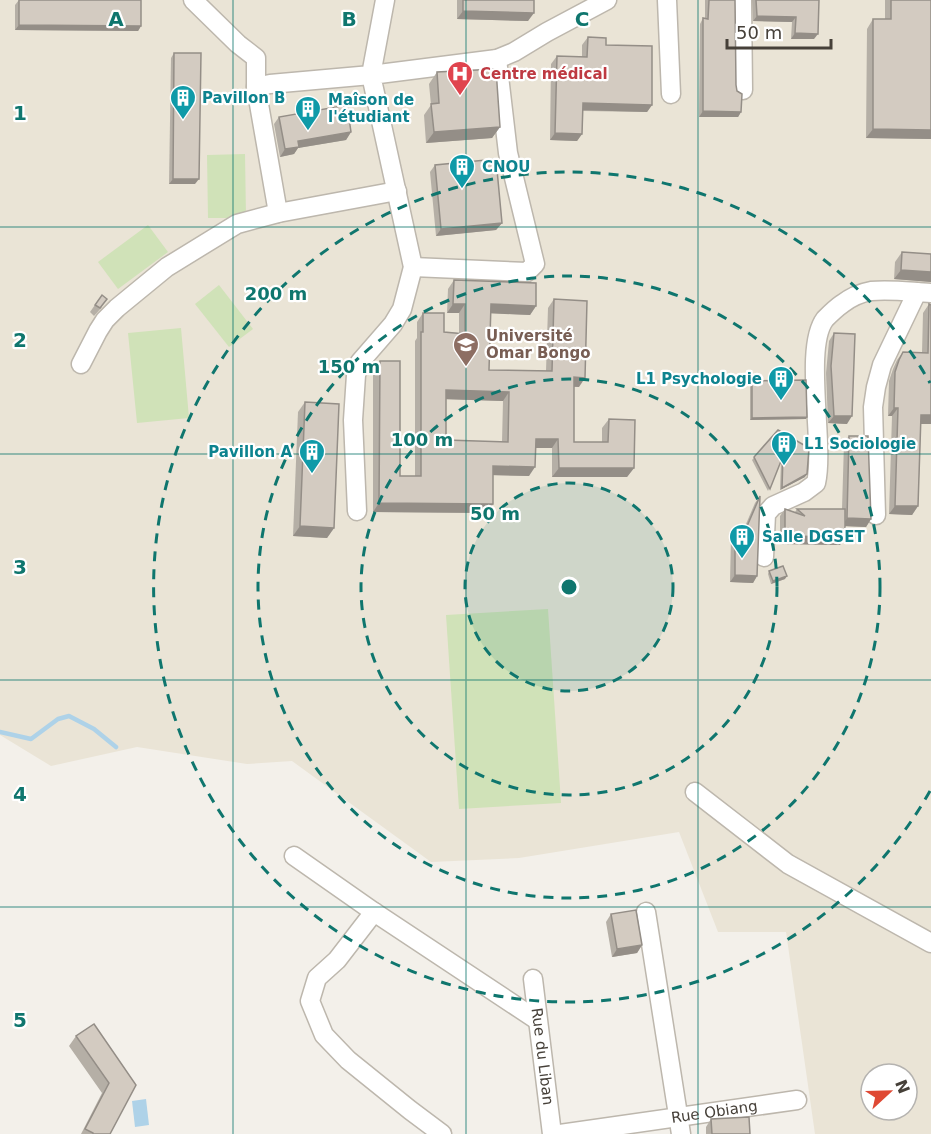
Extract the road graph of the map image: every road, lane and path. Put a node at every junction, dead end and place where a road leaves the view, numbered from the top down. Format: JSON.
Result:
{"nodes":[{"id":1,"x":193,"y":0,"type":"edge"},
{"id":2,"x":385,"y":0,"type":"edge"},
{"id":3,"x":607,"y":0,"type":"edge"},
{"id":4,"x":667,"y":0,"type":"edge"},
{"id":5,"x":742,"y":0,"type":"edge"},
{"id":6,"x":497,"y":59,"type":"junction"},
{"id":7,"x":371,"y":75,"type":"junction"},
{"id":8,"x":256,"y":87,"type":"junction"},
{"id":9,"x":743,"y":90,"type":"dead end"},
{"id":10,"x":671,"y":94,"type":"dead end"},
{"id":11,"x":397,"y":191,"type":"junction"},
{"id":12,"x":278,"y":213,"type":"junction"},
{"id":13,"x":413,"y":267,"type":"junction"},
{"id":14,"x":924,"y":293,"type":"edge"},
{"id":15,"x":81,"y":364,"type":"dead end"},
{"id":16,"x":357,"y":512,"type":"dead end"},
{"id":17,"x":876,"y":515,"type":"dead end"},
{"id":18,"x":764,"y":557,"type":"dead end"},
{"id":19,"x":695,"y":792,"type":"dead end"},
{"id":20,"x":294,"y":856,"type":"dead end"},
{"id":21,"x":375,"y":912,"type":"junction"},
{"id":22,"x":646,"y":912,"type":"dead end"},
{"id":23,"x":931,"y":943,"type":"edge"},
{"id":24,"x":533,"y":979,"type":"dead end"},
{"id":25,"x":537,"y":1020,"type":"junction"},
{"id":26,"x":796,"y":1100,"type":"dead end"},
{"id":27,"x":680,"y":1125,"type":"edge"},
{"id":28,"x":442,"y":1134,"type":"edge"},
{"id":29,"x":552,"y":1134,"type":"edge"},
{"id":30,"x":560,"y":1134,"type":"edge"}],
"edges":[{"from":1,"to":8,"type":"street"},
{"from":2,"to":7,"type":"street"},
{"from":3,"to":6,"type":"street"},
{"from":4,"to":10,"type":"street"},
{"from":5,"to":9,"type":"street"},
{"from":6,"to":7,"type":"street"},
{"from":6,"to":13,"type":"street"},
{"from":7,"to":8,"type":"street"},
{"from":7,"to":11,"type":"street"},
{"from":8,"to":12,"type":"street"},
{"from":11,"to":12,"type":"street"},
{"from":11,"to":13,"type":"street"},
{"from":12,"to":15,"type":"street"},
{"from":13,"to":16,"type":"street"},
{"from":14,"to":17,"type":"street"},
{"from":14,"to":18,"type":"street"},
{"from":19,"to":23,"type":"street"},
{"from":20,"to":21,"type":"street"},
{"from":21,"to":25,"type":"street"},
{"from":21,"to":28,"type":"street"},
{"from":22,"to":27,"type":"street"},
{"from":24,"to":25,"type":"street","name":"Rue du Liban"},
{"from":25,"to":29,"type":"street","name":"Rue du Liban"},
{"from":26,"to":27,"type":"street","name":"Rue Obiang"},
{"from":27,"to":30,"type":"street","name":"Rue Obiang"}]}
